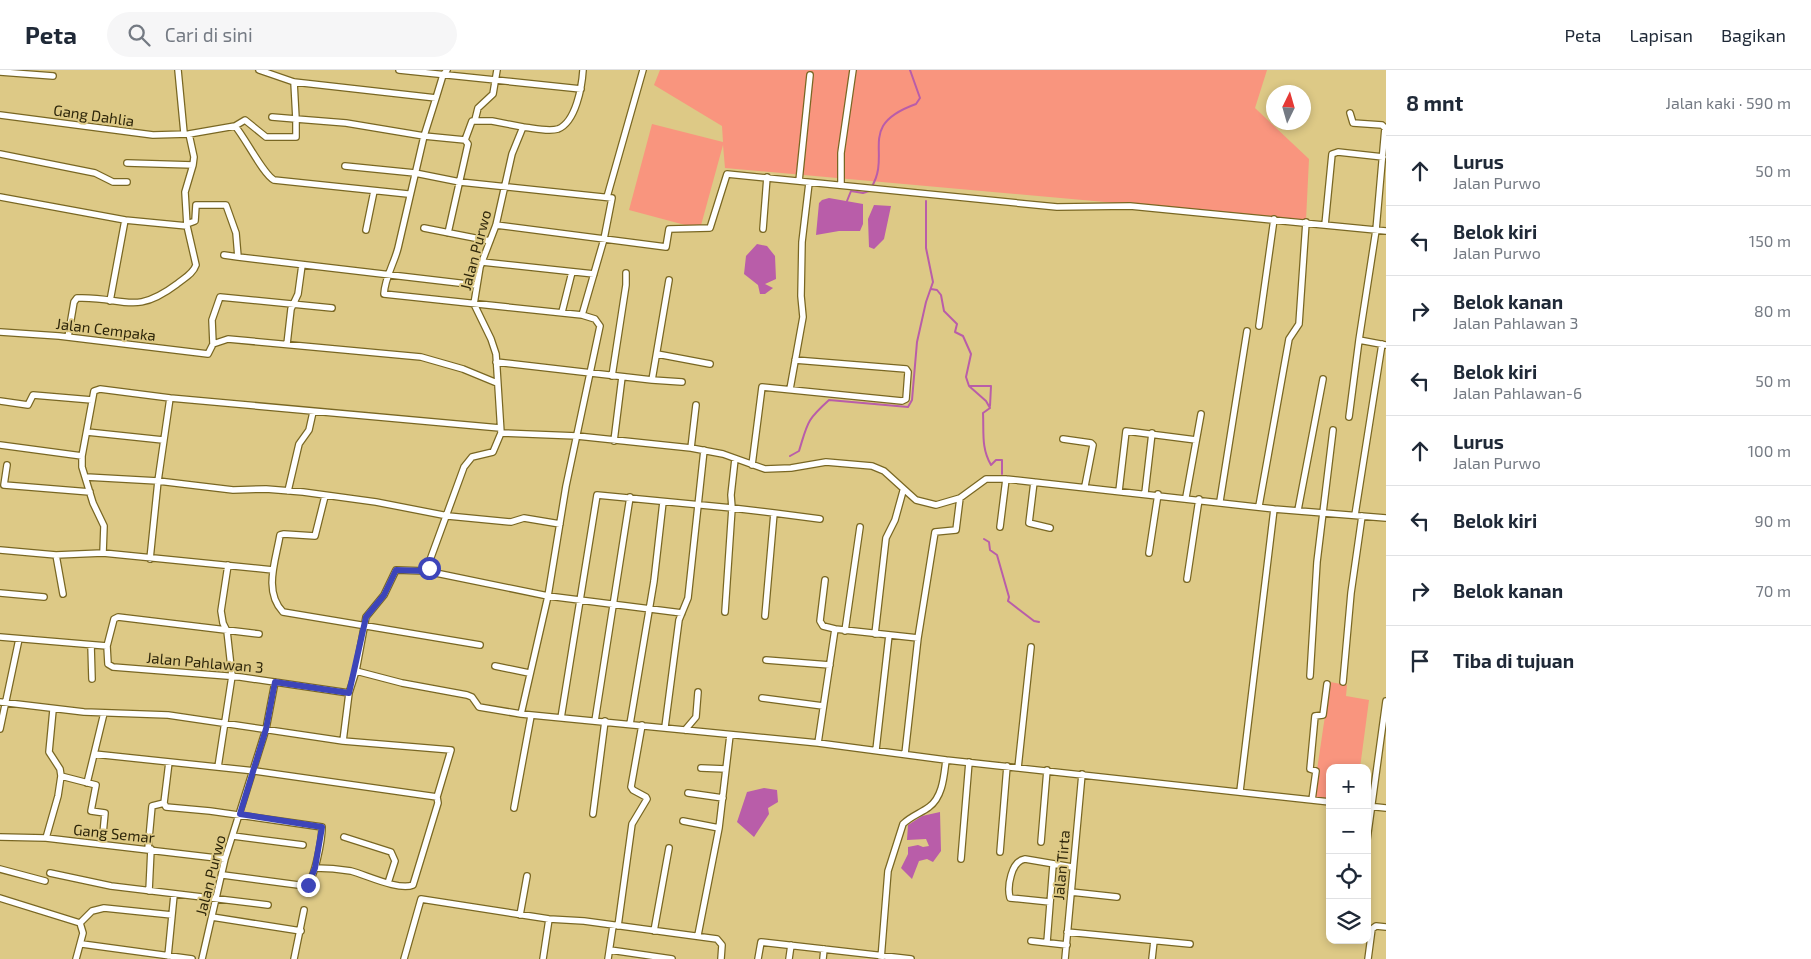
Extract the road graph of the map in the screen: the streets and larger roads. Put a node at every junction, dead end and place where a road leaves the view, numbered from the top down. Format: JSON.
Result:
{"nodes":[{"id":1,"x":178,"y":70,"type":"edge"},
{"id":2,"x":400,"y":70,"type":"edge"},
{"id":3,"x":497,"y":70,"type":"edge"},
{"id":4,"x":583,"y":70,"type":"edge"},
{"id":5,"x":643,"y":70,"type":"edge"},
{"id":6,"x":853,"y":70,"type":"edge"},
{"id":7,"x":264,"y":71,"type":"edge"},
{"id":8,"x":3,"y":72,"type":"edge"},
{"id":9,"x":445,"y":72,"type":"edge"},
{"id":10,"x":810,"y":75,"type":"dead end"},
{"id":11,"x":53,"y":76,"type":"dead end"},
{"id":12,"x":496,"y":79,"type":"junction"},
{"id":13,"x":294,"y":82,"type":"junction"},
{"id":14,"x":582,"y":89,"type":"junction"},
{"id":15,"x":436,"y":98,"type":"junction"},
{"id":16,"x":1350,"y":113,"type":"dead end"},
{"id":17,"x":0,"y":115,"type":"edge"},
{"id":18,"x":272,"y":117,"type":"dead end"},
{"id":19,"x":296,"y":119,"type":"junction"},
{"id":20,"x":475,"y":120,"type":"junction"},
{"id":21,"x":235,"y":126,"type":"junction"},
{"id":22,"x":523,"y":127,"type":"junction"},
{"id":23,"x":186,"y":134,"type":"junction"},
{"id":24,"x":424,"y":136,"type":"junction"},
{"id":25,"x":465,"y":140,"type":"junction"},
{"id":26,"x":0,"y":154,"type":"edge"},
{"id":27,"x":1383,"y":157,"type":"junction"},
{"id":28,"x":127,"y":163,"type":"dead end"},
{"id":29,"x":193,"y":165,"type":"junction"},
{"id":30,"x":345,"y":166,"type":"dead end"},
{"id":31,"x":415,"y":173,"type":"junction"},
{"id":32,"x":766,"y":177,"type":"junction"},
{"id":33,"x":799,"y":181,"type":"junction"},
{"id":34,"x":127,"y":182,"type":"dead end"},
{"id":35,"x":460,"y":182,"type":"junction"},
{"id":36,"x":809,"y":183,"type":"junction"},
{"id":37,"x":842,"y":185,"type":"junction"},
{"id":38,"x":504,"y":188,"type":"junction"},
{"id":39,"x":374,"y":191,"type":"junction"},
{"id":40,"x":408,"y":194,"type":"junction"},
{"id":41,"x":0,"y":197,"type":"edge"},
{"id":42,"x":609,"y":198,"type":"junction"},
{"id":43,"x":1274,"y":219,"type":"junction"},
{"id":44,"x":125,"y":220,"type":"junction"},
{"id":45,"x":1306,"y":222,"type":"junction"},
{"id":46,"x":187,"y":224,"type":"junction"},
{"id":47,"x":496,"y":225,"type":"junction"},
{"id":48,"x":1325,"y":225,"type":"junction"},
{"id":49,"x":424,"y":228,"type":"dead end"},
{"id":50,"x":764,"y":229,"type":"dead end"},
{"id":51,"x":366,"y":230,"type":"dead end"},
{"id":52,"x":1376,"y":230,"type":"junction"},
{"id":53,"x":1386,"y":232,"type":"edge"},
{"id":54,"x":448,"y":233,"type":"junction"},
{"id":55,"x":604,"y":239,"type":"junction"},
{"id":56,"x":490,"y":241,"type":"junction"},
{"id":57,"x":224,"y":256,"type":"dead end"},
{"id":58,"x":238,"y":257,"type":"junction"},
{"id":59,"x":482,"y":262,"type":"junction"},
{"id":60,"x":302,"y":265,"type":"junction"},
{"id":61,"x":572,"y":272,"type":"junction"},
{"id":62,"x":626,"y":273,"type":"dead end"},
{"id":63,"x":594,"y":274,"type":"junction"},
{"id":64,"x":387,"y":275,"type":"junction"},
{"id":65,"x":670,"y":280,"type":"dead end"},
{"id":66,"x":476,"y":285,"type":"junction"},
{"id":67,"x":110,"y":301,"type":"junction"},
{"id":68,"x":474,"y":304,"type":"junction"},
{"id":69,"x":293,"y":305,"type":"junction"},
{"id":70,"x":332,"y":308,"type":"dead end"},
{"id":71,"x":562,"y":312,"type":"junction"},
{"id":72,"x":582,"y":315,"type":"junction"},
{"id":73,"x":1259,"y":326,"type":"dead end"},
{"id":74,"x":1247,"y":331,"type":"dead end"},
{"id":75,"x":0,"y":332,"type":"edge"},
{"id":76,"x":68,"y":337,"type":"junction"},
{"id":77,"x":1359,"y":340,"type":"junction"},
{"id":78,"x":213,"y":344,"type":"junction"},
{"id":79,"x":288,"y":344,"type":"junction"},
{"id":80,"x":1384,"y":344,"type":"edge"},
{"id":81,"x":657,"y":354,"type":"junction"},
{"id":82,"x":795,"y":360,"type":"junction"},
{"id":83,"x":496,"y":362,"type":"junction"},
{"id":84,"x":710,"y":364,"type":"dead end"},
{"id":85,"x":589,"y":372,"type":"junction"},
{"id":86,"x":612,"y":376,"type":"junction"},
{"id":87,"x":622,"y":377,"type":"junction"},
{"id":88,"x":1322,"y":379,"type":"dead end"},
{"id":89,"x":652,"y":380,"type":"junction"},
{"id":90,"x":682,"y":382,"type":"dead end"},
{"id":91,"x":497,"y":383,"type":"junction"},
{"id":92,"x":790,"y":390,"type":"junction"},
{"id":93,"x":170,"y":398,"type":"junction"},
{"id":94,"x":92,"y":400,"type":"junction"},
{"id":95,"x":0,"y":401,"type":"edge"},
{"id":96,"x":696,"y":405,"type":"dead end"},
{"id":97,"x":313,"y":412,"type":"junction"},
{"id":98,"x":1201,"y":414,"type":"dead end"},
{"id":99,"x":1349,"y":418,"type":"dead end"},
{"id":100,"x":500,"y":430,"type":"junction"},
{"id":101,"x":1333,"y":430,"type":"dead end"},
{"id":102,"x":86,"y":432,"type":"junction"},
{"id":103,"x":1152,"y":433,"type":"junction"},
{"id":104,"x":577,"y":436,"type":"junction"},
{"id":105,"x":1063,"y":439,"type":"dead end"},
{"id":106,"x":164,"y":440,"type":"junction"},
{"id":107,"x":1196,"y":440,"type":"junction"},
{"id":108,"x":614,"y":441,"type":"junction"},
{"id":109,"x":0,"y":445,"type":"edge"},
{"id":110,"x":691,"y":448,"type":"junction"},
{"id":111,"x":704,"y":450,"type":"junction"},
{"id":112,"x":82,"y":456,"type":"junction"},
{"id":113,"x":735,"y":459,"type":"junction"},
{"id":114,"x":752,"y":464,"type":"junction"},
{"id":115,"x":8,"y":466,"type":"dead end"},
{"id":116,"x":86,"y":477,"type":"junction"},
{"id":117,"x":1006,"y":479,"type":"junction"},
{"id":118,"x":158,"y":481,"type":"junction"},
{"id":119,"x":1034,"y":482,"type":"junction"},
{"id":120,"x":1085,"y":486,"type":"junction"},
{"id":121,"x":288,"y":491,"type":"junction"},
{"id":122,"x":903,"y":491,"type":"junction"},
{"id":123,"x":1119,"y":491,"type":"junction"},
{"id":124,"x":90,"y":492,"type":"junction"},
{"id":125,"x":1145,"y":493,"type":"junction"},
{"id":126,"x":1158,"y":494,"type":"junction"},
{"id":127,"x":325,"y":496,"type":"junction"},
{"id":128,"x":630,"y":497,"type":"junction"},
{"id":129,"x":1186,"y":497,"type":"junction"},
{"id":130,"x":960,"y":498,"type":"junction"},
{"id":131,"x":1199,"y":499,"type":"junction"},
{"id":132,"x":1220,"y":501,"type":"junction"},
{"id":133,"x":663,"y":502,"type":"junction"},
{"id":134,"x":697,"y":505,"type":"junction"},
{"id":135,"x":1258,"y":506,"type":"junction"},
{"id":136,"x":732,"y":508,"type":"junction"},
{"id":137,"x":1274,"y":509,"type":"junction"},
{"id":138,"x":1298,"y":510,"type":"junction"},
{"id":139,"x":1323,"y":512,"type":"junction"},
{"id":140,"x":774,"y":513,"type":"junction"},
{"id":141,"x":1354,"y":515,"type":"junction"},
{"id":142,"x":448,"y":516,"type":"junction"},
{"id":143,"x":1362,"y":516,"type":"junction"},
{"id":144,"x":1386,"y":518,"type":"edge"},
{"id":145,"x":820,"y":519,"type":"dead end"},
{"id":146,"x":560,"y":524,"type":"junction"},
{"id":147,"x":860,"y":527,"type":"dead end"},
{"id":148,"x":1000,"y":527,"type":"dead end"},
{"id":149,"x":1050,"y":528,"type":"dead end"},
{"id":150,"x":0,"y":550,"type":"edge"},
{"id":151,"x":103,"y":553,"type":"junction"},
{"id":152,"x":1149,"y":553,"type":"dead end"},
{"id":153,"x":56,"y":555,"type":"junction"},
{"id":154,"x":150,"y":559,"type":"junction"},
{"id":155,"x":228,"y":565,"type":"junction"},
{"id":156,"x":272,"y":570,"type":"junction"},
{"id":157,"x":426,"y":571,"type":"junction"},
{"id":158,"x":1187,"y":579,"type":"dead end"},
{"id":159,"x":825,"y":580,"type":"dead end"},
{"id":160,"x":0,"y":593,"type":"edge"},
{"id":161,"x":64,"y":594,"type":"dead end"},
{"id":162,"x":548,"y":596,"type":"junction"},
{"id":163,"x":44,"y":597,"type":"dead end"},
{"id":164,"x":581,"y":600,"type":"junction"},
{"id":165,"x":614,"y":604,"type":"junction"},
{"id":166,"x":649,"y":609,"type":"junction"},
{"id":167,"x":725,"y":612,"type":"dead end"},
{"id":168,"x":682,"y":613,"type":"junction"},
{"id":169,"x":765,"y":616,"type":"dead end"},
{"id":170,"x":365,"y":624,"type":"junction"},
{"id":171,"x":835,"y":629,"type":"junction"},
{"id":172,"x":227,"y":631,"type":"junction"},
{"id":173,"x":845,"y":631,"type":"junction"},
{"id":174,"x":259,"y":634,"type":"dead end"},
{"id":175,"x":876,"y":634,"type":"junction"},
{"id":176,"x":889,"y":635,"type":"junction"},
{"id":177,"x":0,"y":637,"type":"edge"},
{"id":178,"x":918,"y":638,"type":"junction"},
{"id":179,"x":19,"y":639,"type":"junction"},
{"id":180,"x":91,"y":644,"type":"junction"},
{"id":181,"x":480,"y":644,"type":"dead end"},
{"id":182,"x":107,"y":646,"type":"junction"},
{"id":183,"x":1031,"y":647,"type":"dead end"},
{"id":184,"x":766,"y":660,"type":"dead end"},
{"id":185,"x":830,"y":665,"type":"junction"},
{"id":186,"x":495,"y":666,"type":"dead end"},
{"id":187,"x":356,"y":671,"type":"junction"},
{"id":188,"x":529,"y":673,"type":"junction"},
{"id":189,"x":232,"y":676,"type":"junction"},
{"id":190,"x":1310,"y":676,"type":"dead end"},
{"id":191,"x":92,"y":679,"type":"dead end"},
{"id":192,"x":275,"y":682,"type":"junction"},
{"id":193,"x":1344,"y":682,"type":"dead end"},
{"id":194,"x":1327,"y":684,"type":"dead end"},
{"id":195,"x":698,"y":692,"type":"dead end"},
{"id":196,"x":349,"y":693,"type":"junction"},
{"id":197,"x":762,"y":698,"type":"dead end"},
{"id":198,"x":1386,"y":701,"type":"edge"},
{"id":199,"x":3,"y":703,"type":"edge"},
{"id":200,"x":823,"y":706,"type":"junction"},
{"id":201,"x":53,"y":710,"type":"junction"},
{"id":202,"x":104,"y":713,"type":"junction"},
{"id":203,"x":521,"y":714,"type":"junction"},
{"id":204,"x":531,"y":716,"type":"junction"},
{"id":205,"x":561,"y":718,"type":"junction"},
{"id":206,"x":596,"y":721,"type":"junction"},
{"id":207,"x":605,"y":721,"type":"junction"},
{"id":208,"x":630,"y":724,"type":"junction"},
{"id":209,"x":226,"y":725,"type":"junction"},
{"id":210,"x":642,"y":726,"type":"junction"},
{"id":211,"x":665,"y":728,"type":"junction"},
{"id":212,"x":0,"y":729,"type":"edge"},
{"id":213,"x":266,"y":729,"type":"junction"},
{"id":214,"x":685,"y":730,"type":"junction"},
{"id":215,"x":730,"y":735,"type":"junction"},
{"id":216,"x":343,"y":741,"type":"junction"},
{"id":217,"x":818,"y":743,"type":"junction"},
{"id":218,"x":876,"y":750,"type":"junction"},
{"id":219,"x":94,"y":754,"type":"junction"},
{"id":220,"x":905,"y":754,"type":"junction"},
{"id":221,"x":946,"y":760,"type":"junction"},
{"id":222,"x":169,"y":762,"type":"junction"},
{"id":223,"x":969,"y":762,"type":"junction"},
{"id":224,"x":1006,"y":766,"type":"junction"},
{"id":225,"x":218,"y":767,"type":"junction"},
{"id":226,"x":701,"y":768,"type":"dead end"},
{"id":227,"x":1018,"y":768,"type":"junction"},
{"id":228,"x":726,"y":769,"type":"junction"},
{"id":229,"x":1047,"y":770,"type":"junction"},
{"id":230,"x":255,"y":771,"type":"junction"},
{"id":231,"x":1082,"y":774,"type":"junction"},
{"id":232,"x":62,"y":776,"type":"junction"},
{"id":233,"x":88,"y":783,"type":"junction"},
{"id":234,"x":1240,"y":791,"type":"junction"},
{"id":235,"x":688,"y":793,"type":"dead end"},
{"id":236,"x":438,"y":797,"type":"junction"},
{"id":237,"x":722,"y":798,"type":"junction"},
{"id":238,"x":1312,"y":800,"type":"junction"},
{"id":239,"x":1371,"y":800,"type":"edge"},
{"id":240,"x":1326,"y":802,"type":"edge"},
{"id":241,"x":164,"y":804,"type":"junction"},
{"id":242,"x":1371,"y":807,"type":"edge"},
{"id":243,"x":514,"y":808,"type":"dead end"},
{"id":244,"x":1386,"y":808,"type":"edge"},
{"id":245,"x":240,"y":814,"type":"junction"},
{"id":246,"x":593,"y":814,"type":"dead end"},
{"id":247,"x":683,"y":822,"type":"dead end"},
{"id":248,"x":719,"y":828,"type":"junction"},
{"id":249,"x":233,"y":836,"type":"junction"},
{"id":250,"x":0,"y":837,"type":"edge"},
{"id":251,"x":344,"y":837,"type":"dead end"},
{"id":252,"x":46,"y":838,"type":"junction"},
{"id":253,"x":1041,"y":842,"type":"dead end"},
{"id":254,"x":102,"y":844,"type":"junction"},
{"id":255,"x":303,"y":845,"type":"dead end"},
{"id":256,"x":669,"y":848,"type":"dead end"},
{"id":257,"x":149,"y":849,"type":"junction"},
{"id":258,"x":1000,"y":852,"type":"dead end"},
{"id":259,"x":225,"y":859,"type":"junction"},
{"id":260,"x":961,"y":859,"type":"dead end"},
{"id":261,"x":1053,"y":865,"type":"junction"},
{"id":262,"x":315,"y":868,"type":"junction"},
{"id":263,"x":1072,"y":868,"type":"junction"},
{"id":264,"x":0,"y":870,"type":"edge"},
{"id":265,"x":50,"y":873,"type":"dead end"},
{"id":266,"x":223,"y":875,"type":"junction"},
{"id":267,"x":527,"y":876,"type":"dead end"},
{"id":268,"x":44,"y":881,"type":"dead end"},
{"id":269,"x":388,"y":883,"type":"junction"},
{"id":270,"x":149,"y":891,"type":"junction"},
{"id":271,"x":1071,"y":892,"type":"junction"},
{"id":272,"x":174,"y":895,"type":"junction"},
{"id":273,"x":1117,"y":897,"type":"dead end"},
{"id":274,"x":0,"y":898,"type":"edge"},
{"id":275,"x":218,"y":898,"type":"junction"},
{"id":276,"x":1050,"y":902,"type":"junction"},
{"id":277,"x":268,"y":905,"type":"dead end"},
{"id":278,"x":304,"y":910,"type":"dead end"},
{"id":279,"x":172,"y":915,"type":"junction"},
{"id":280,"x":520,"y":915,"type":"junction"},
{"id":281,"x":212,"y":918,"type":"junction"},
{"id":282,"x":549,"y":920,"type":"junction"},
{"id":283,"x":80,"y":923,"type":"junction"},
{"id":284,"x":616,"y":926,"type":"junction"},
{"id":285,"x":1386,"y":927,"type":"edge"},
{"id":286,"x":301,"y":931,"type":"junction"},
{"id":287,"x":654,"y":931,"type":"junction"},
{"id":288,"x":1067,"y":932,"type":"junction"},
{"id":289,"x":698,"y":935,"type":"junction"},
{"id":290,"x":1031,"y":940,"type":"dead end"},
{"id":291,"x":1154,"y":941,"type":"junction"},
{"id":292,"x":1047,"y":942,"type":"junction"},
{"id":293,"x":82,"y":944,"type":"junction"},
{"id":294,"x":1190,"y":944,"type":"dead end"},
{"id":295,"x":791,"y":945,"type":"junction"},
{"id":296,"x":1067,"y":945,"type":"junction"},
{"id":297,"x":824,"y":949,"type":"junction"},
{"id":298,"x":610,"y":950,"type":"junction"},
{"id":299,"x":168,"y":956,"type":"junction"},
{"id":300,"x":867,"y":956,"type":"edge"},
{"id":301,"x":881,"y":957,"type":"edge"},
{"id":302,"x":76,"y":959,"type":"edge"},
{"id":303,"x":192,"y":959,"type":"edge"},
{"id":304,"x":202,"y":959,"type":"edge"},
{"id":305,"x":294,"y":959,"type":"edge"},
{"id":306,"x":404,"y":959,"type":"edge"},
{"id":307,"x":543,"y":959,"type":"edge"},
{"id":308,"x":608,"y":959,"type":"edge"},
{"id":309,"x":672,"y":959,"type":"edge"},
{"id":310,"x":722,"y":959,"type":"edge"},
{"id":311,"x":758,"y":959,"type":"edge"},
{"id":312,"x":790,"y":959,"type":"edge"},
{"id":313,"x":823,"y":959,"type":"edge"},
{"id":314,"x":911,"y":959,"type":"edge"},
{"id":315,"x":1065,"y":959,"type":"edge"},
{"id":316,"x":1152,"y":959,"type":"edge"},
{"id":317,"x":1368,"y":959,"type":"edge"}],
"edges":[{"from":1,"to":23,"type":"street"},
{"from":2,"to":9,"type":"street"},
{"from":3,"to":12,"type":"street"},
{"from":4,"to":14,"type":"street"},
{"from":5,"to":42,"type":"street"},
{"from":6,"to":37,"type":"street"},
{"from":7,"to":13,"type":"street"},
{"from":8,"to":11,"type":"street"},
{"from":9,"to":12,"type":"street"},
{"from":9,"to":15,"type":"street"},
{"from":10,"to":33,"type":"street"},
{"from":12,"to":14,"type":"street"},
{"from":12,"to":20,"type":"street"},
{"from":13,"to":15,"type":"street"},
{"from":13,"to":19,"type":"street"},
{"from":14,"to":22,"type":"street"},
{"from":15,"to":24,"type":"street"},
{"from":16,"to":27,"type":"street"},
{"from":17,"to":23,"type":"street","name":"Gang Dahlia"},
{"from":18,"to":19,"type":"street"},
{"from":19,"to":21,"type":"street","name":"Gang Dahlia"},
{"from":19,"to":24,"type":"street"},
{"from":20,"to":22,"type":"street"},
{"from":20,"to":25,"type":"street"},
{"from":21,"to":23,"type":"street","name":"Gang Dahlia"},
{"from":21,"to":39,"type":"street"},
{"from":22,"to":38,"type":"street","name":"Jalan Purwo"},
{"from":23,"to":29,"type":"street"},
{"from":24,"to":25,"type":"street"},
{"from":24,"to":31,"type":"street"},
{"from":25,"to":35,"type":"street"},
{"from":26,"to":34,"type":"street"},
{"from":27,"to":48,"type":"street"},
{"from":27,"to":52,"type":"street"},
{"from":28,"to":29,"type":"street"},
{"from":29,"to":46,"type":"street"},
{"from":30,"to":31,"type":"street"},
{"from":31,"to":35,"type":"street"},
{"from":31,"to":40,"type":"street"},
{"from":32,"to":33,"type":"street"},
{"from":32,"to":50,"type":"street"},
{"from":32,"to":55,"type":"street"},
{"from":33,"to":36,"type":"street"},
{"from":35,"to":38,"type":"street"},
{"from":35,"to":54,"type":"street"},
{"from":36,"to":37,"type":"street"},
{"from":36,"to":82,"type":"street"},
{"from":37,"to":43,"type":"street"},
{"from":38,"to":42,"type":"street"},
{"from":38,"to":47,"type":"street","name":"Jalan Purwo"},
{"from":39,"to":40,"type":"street"},
{"from":39,"to":51,"type":"street"},
{"from":40,"to":64,"type":"street"},
{"from":41,"to":44,"type":"street"},
{"from":42,"to":55,"type":"street"},
{"from":43,"to":45,"type":"street"},
{"from":43,"to":73,"type":"street"},
{"from":44,"to":46,"type":"street"},
{"from":44,"to":67,"type":"street"},
{"from":45,"to":48,"type":"street"},
{"from":45,"to":135,"type":"street"},
{"from":46,"to":58,"type":"street"},
{"from":46,"to":67,"type":"street"},
{"from":47,"to":55,"type":"street"},
{"from":47,"to":56,"type":"street","name":"Jalan Purwo"},
{"from":48,"to":52,"type":"street"},
{"from":49,"to":54,"type":"street"},
{"from":52,"to":53,"type":"street"},
{"from":52,"to":77,"type":"street"},
{"from":54,"to":56,"type":"street"},
{"from":55,"to":63,"type":"street"},
{"from":56,"to":59,"type":"street","name":"Jalan Purwo"},
{"from":57,"to":58,"type":"street"},
{"from":58,"to":60,"type":"street"},
{"from":59,"to":61,"type":"street"},
{"from":59,"to":66,"type":"street","name":"Jalan Purwo"},
{"from":60,"to":64,"type":"street"},
{"from":60,"to":69,"type":"street"},
{"from":61,"to":63,"type":"street"},
{"from":61,"to":71,"type":"street"},
{"from":62,"to":86,"type":"street"},
{"from":63,"to":72,"type":"street"},
{"from":64,"to":66,"type":"street"},
{"from":64,"to":68,"type":"street"},
{"from":65,"to":81,"type":"street"},
{"from":66,"to":68,"type":"street","name":"Jalan Purwo"},
{"from":67,"to":76,"type":"street"},
{"from":68,"to":71,"type":"street"},
{"from":68,"to":83,"type":"street","name":"Jalan Purwo"},
{"from":69,"to":70,"type":"street"},
{"from":69,"to":78,"type":"street"},
{"from":69,"to":79,"type":"street"},
{"from":71,"to":72,"type":"street"},
{"from":72,"to":85,"type":"street"},
{"from":74,"to":132,"type":"street"},
{"from":75,"to":76,"type":"street","name":"Jalan Cempaka"},
{"from":76,"to":78,"type":"street","name":"Jalan Cempaka"},
{"from":77,"to":80,"type":"street"},
{"from":77,"to":99,"type":"street"},
{"from":78,"to":79,"type":"street"},
{"from":79,"to":91,"type":"street"},
{"from":80,"to":141,"type":"street"},
{"from":81,"to":84,"type":"street"},
{"from":81,"to":89,"type":"street"},
{"from":82,"to":92,"type":"street"},
{"from":82,"to":92,"type":"street"},
{"from":83,"to":85,"type":"street"},
{"from":83,"to":91,"type":"street","name":"Jalan Purwo"},
{"from":85,"to":86,"type":"street"},
{"from":85,"to":104,"type":"street"},
{"from":86,"to":87,"type":"street"},
{"from":87,"to":89,"type":"street"},
{"from":87,"to":108,"type":"street"},
{"from":88,"to":138,"type":"street"},
{"from":89,"to":90,"type":"street"},
{"from":91,"to":100,"type":"street","name":"Jalan Purwo"},
{"from":92,"to":114,"type":"street"},
{"from":93,"to":94,"type":"street"},
{"from":93,"to":97,"type":"street"},
{"from":93,"to":106,"type":"street"},
{"from":94,"to":95,"type":"street"},
{"from":94,"to":102,"type":"street"},
{"from":96,"to":110,"type":"street"},
{"from":97,"to":100,"type":"street"},
{"from":97,"to":121,"type":"street"},
{"from":98,"to":107,"type":"street"},
{"from":100,"to":104,"type":"street"},
{"from":100,"to":142,"type":"street"},
{"from":101,"to":139,"type":"street"},
{"from":102,"to":106,"type":"street"},
{"from":102,"to":112,"type":"street"},
{"from":103,"to":107,"type":"street"},
{"from":103,"to":123,"type":"street"},
{"from":103,"to":125,"type":"street"},
{"from":104,"to":108,"type":"street"},
{"from":104,"to":146,"type":"street"},
{"from":105,"to":120,"type":"street"},
{"from":106,"to":118,"type":"street"},
{"from":107,"to":129,"type":"street"},
{"from":108,"to":110,"type":"street"},
{"from":109,"to":112,"type":"street"},
{"from":110,"to":111,"type":"street"},
{"from":111,"to":113,"type":"street"},
{"from":111,"to":134,"type":"street"},
{"from":112,"to":116,"type":"street"},
{"from":113,"to":114,"type":"street"},
{"from":113,"to":136,"type":"street"},
{"from":114,"to":122,"type":"street"},
{"from":115,"to":124,"type":"street"},
{"from":116,"to":118,"type":"street"},
{"from":116,"to":124,"type":"street"},
{"from":117,"to":119,"type":"street"},
{"from":117,"to":130,"type":"street"},
{"from":117,"to":148,"type":"street"},
{"from":118,"to":121,"type":"street"},
{"from":118,"to":154,"type":"street"},
{"from":119,"to":120,"type":"street"},
{"from":119,"to":149,"type":"street"},
{"from":120,"to":123,"type":"street"},
{"from":121,"to":127,"type":"street"},
{"from":122,"to":130,"type":"street"},
{"from":122,"to":175,"type":"street"},
{"from":123,"to":125,"type":"street"},
{"from":124,"to":151,"type":"street"},
{"from":125,"to":126,"type":"street"},
{"from":126,"to":129,"type":"street"},
{"from":126,"to":152,"type":"street"},
{"from":127,"to":142,"type":"street"},
{"from":127,"to":156,"type":"street"},
{"from":128,"to":133,"type":"street"},
{"from":128,"to":164,"type":"street"},
{"from":128,"to":165,"type":"street"},
{"from":129,"to":131,"type":"street"},
{"from":130,"to":178,"type":"street"},
{"from":131,"to":132,"type":"street"},
{"from":131,"to":158,"type":"street"},
{"from":132,"to":135,"type":"street"},
{"from":133,"to":134,"type":"street"},
{"from":133,"to":166,"type":"street"},
{"from":134,"to":136,"type":"street"},
{"from":134,"to":168,"type":"street"},
{"from":135,"to":137,"type":"street"},
{"from":136,"to":140,"type":"street"},
{"from":136,"to":167,"type":"street"},
{"from":137,"to":138,"type":"street"},
{"from":137,"to":234,"type":"street"},
{"from":138,"to":139,"type":"street"},
{"from":139,"to":141,"type":"street"},
{"from":139,"to":190,"type":"street"},
{"from":140,"to":145,"type":"street"},
{"from":140,"to":169,"type":"street"},
{"from":141,"to":143,"type":"street"},
{"from":142,"to":146,"type":"street"},
{"from":142,"to":157,"type":"street"},
{"from":143,"to":144,"type":"street"},
{"from":143,"to":193,"type":"street"},
{"from":146,"to":162,"type":"street"},
{"from":147,"to":173,"type":"street"},
{"from":150,"to":153,"type":"street"},
{"from":151,"to":153,"type":"street"},
{"from":151,"to":154,"type":"street"},
{"from":153,"to":161,"type":"street"},
{"from":154,"to":155,"type":"street"},
{"from":155,"to":156,"type":"street"},
{"from":155,"to":172,"type":"street"},
{"from":156,"to":170,"type":"street"},
{"from":157,"to":162,"type":"street"},
{"from":157,"to":170,"type":"street"},
{"from":159,"to":171,"type":"street"},
{"from":160,"to":163,"type":"street"},
{"from":162,"to":164,"type":"street"},
{"from":162,"to":188,"type":"street"},
{"from":164,"to":165,"type":"street"},
{"from":164,"to":205,"type":"street"},
{"from":165,"to":166,"type":"street"},
{"from":165,"to":206,"type":"street"},
{"from":166,"to":168,"type":"street"},
{"from":166,"to":208,"type":"street"},
{"from":168,"to":211,"type":"street"},
{"from":170,"to":181,"type":"street"},
{"from":170,"to":187,"type":"street"},
{"from":171,"to":173,"type":"street"},
{"from":171,"to":185,"type":"street"},
{"from":172,"to":174,"type":"street"},
{"from":172,"to":182,"type":"street"},
{"from":172,"to":189,"type":"street"},
{"from":173,"to":175,"type":"street"},
{"from":175,"to":176,"type":"street"},
{"from":176,"to":178,"type":"street"},
{"from":176,"to":218,"type":"street"},
{"from":177,"to":179,"type":"street"},
{"from":178,"to":220,"type":"street"},
{"from":179,"to":180,"type":"street"},
{"from":179,"to":199,"type":"street"},
{"from":180,"to":182,"type":"street"},
{"from":180,"to":191,"type":"street"},
{"from":182,"to":189,"type":"street","name":"Jalan Pahlawan 3"},
{"from":183,"to":227,"type":"street"},
{"from":184,"to":185,"type":"street"},
{"from":185,"to":200,"type":"street"},
{"from":186,"to":188,"type":"street"},
{"from":187,"to":196,"type":"street"},
{"from":187,"to":203,"type":"street"},
{"from":188,"to":203,"type":"street"},
{"from":189,"to":192,"type":"street","name":"Jalan Pahlawan 3"},
{"from":189,"to":209,"type":"street"},
{"from":192,"to":196,"type":"street","name":"Jalan Pahlawan 3"},
{"from":192,"to":213,"type":"street","name":"Jalan Purwo"},
{"from":194,"to":238,"type":"street"},
{"from":195,"to":214,"type":"street"},
{"from":196,"to":216,"type":"street"},
{"from":197,"to":200,"type":"street"},
{"from":198,"to":239,"type":"street"},
{"from":199,"to":201,"type":"street"},
{"from":199,"to":212,"type":"street"},
{"from":200,"to":217,"type":"street"},
{"from":201,"to":202,"type":"street"},
{"from":201,"to":232,"type":"street"},
{"from":202,"to":209,"type":"street"},
{"from":202,"to":219,"type":"street"},
{"from":203,"to":204,"type":"street"},
{"from":204,"to":205,"type":"street"},
{"from":204,"to":243,"type":"street"},
{"from":205,"to":206,"type":"street"},
{"from":206,"to":207,"type":"street"},
{"from":207,"to":208,"type":"street"},
{"from":207,"to":246,"type":"street"},
{"from":208,"to":210,"type":"street"},
{"from":209,"to":213,"type":"street"},
{"from":209,"to":225,"type":"street"},
{"from":210,"to":211,"type":"street"},
{"from":210,"to":284,"type":"street"},
{"from":211,"to":214,"type":"street"},
{"from":213,"to":216,"type":"street"},
{"from":213,"to":230,"type":"street","name":"Jalan Purwo"},
{"from":214,"to":215,"type":"street"},
{"from":215,"to":217,"type":"street"},
{"from":215,"to":228,"type":"street"},
{"from":216,"to":236,"type":"street"},
{"from":217,"to":218,"type":"street"},
{"from":218,"to":220,"type":"street"},
{"from":219,"to":222,"type":"street"},
{"from":219,"to":233,"type":"street"},
{"from":220,"to":221,"type":"street"},
{"from":221,"to":223,"type":"street"},
{"from":221,"to":301,"type":"street"},
{"from":222,"to":225,"type":"street"},
{"from":222,"to":241,"type":"street"},
{"from":223,"to":224,"type":"street"},
{"from":223,"to":260,"type":"street"},
{"from":224,"to":227,"type":"street"},
{"from":224,"to":258,"type":"street"},
{"from":225,"to":230,"type":"street"},
{"from":226,"to":228,"type":"street"},
{"from":227,"to":229,"type":"street"},
{"from":228,"to":237,"type":"street"},
{"from":229,"to":231,"type":"street"},
{"from":229,"to":253,"type":"street"},
{"from":230,"to":236,"type":"street"},
{"from":230,"to":245,"type":"street","name":"Jalan Purwo"},
{"from":231,"to":234,"type":"street"},
{"from":231,"to":263,"type":"street","name":"Jalan Tirta"},
{"from":232,"to":233,"type":"street"},
{"from":232,"to":252,"type":"street"},
{"from":233,"to":254,"type":"street"},
{"from":234,"to":238,"type":"street"},
{"from":235,"to":237,"type":"street"},
{"from":236,"to":269,"type":"street"},
{"from":237,"to":248,"type":"street"},
{"from":238,"to":240,"type":"street"},
{"from":241,"to":245,"type":"street"},
{"from":241,"to":257,"type":"street"},
{"from":242,"to":244,"type":"street"},
{"from":245,"to":249,"type":"street","name":"Jalan Purwo"},
{"from":245,"to":262,"type":"street"},
{"from":247,"to":248,"type":"street"},
{"from":248,"to":289,"type":"street"},
{"from":249,"to":255,"type":"street"},
{"from":249,"to":259,"type":"street","name":"Jalan Purwo"},
{"from":250,"to":252,"type":"street","name":"Gang Semar"},
{"from":251,"to":269,"type":"street"},
{"from":252,"to":254,"type":"street","name":"Gang Semar"},
{"from":254,"to":257,"type":"street","name":"Gang Semar"},
{"from":256,"to":287,"type":"street"},
{"from":257,"to":259,"type":"street","name":"Gang Semar"},
{"from":257,"to":270,"type":"street"},
{"from":259,"to":266,"type":"street","name":"Jalan Purwo"},
{"from":261,"to":263,"type":"street"},
{"from":261,"to":276,"type":"street"},
{"from":261,"to":276,"type":"street"},
{"from":262,"to":266,"type":"street"},
{"from":262,"to":269,"type":"street"},
{"from":263,"to":271,"type":"street","name":"Jalan Tirta"},
{"from":264,"to":268,"type":"street"},
{"from":265,"to":270,"type":"street"},
{"from":266,"to":275,"type":"street","name":"Jalan Purwo"},
{"from":267,"to":280,"type":"street"},
{"from":270,"to":272,"type":"street"},
{"from":271,"to":273,"type":"street"},
{"from":271,"to":288,"type":"street","name":"Jalan Tirta"},
{"from":272,"to":275,"type":"street"},
{"from":272,"to":279,"type":"street"},
{"from":274,"to":283,"type":"street"},
{"from":275,"to":277,"type":"street"},
{"from":275,"to":281,"type":"street","name":"Jalan Purwo"},
{"from":276,"to":292,"type":"street"},
{"from":278,"to":286,"type":"street"},
{"from":279,"to":283,"type":"street"},
{"from":279,"to":299,"type":"street"},
{"from":280,"to":282,"type":"street"},
{"from":280,"to":306,"type":"street"},
{"from":281,"to":286,"type":"street"},
{"from":281,"to":304,"type":"street","name":"Jalan Purwo"},
{"from":282,"to":284,"type":"street"},
{"from":282,"to":307,"type":"street"},
{"from":283,"to":293,"type":"street"},
{"from":284,"to":287,"type":"street"},
{"from":284,"to":298,"type":"street"},
{"from":285,"to":317,"type":"street"},
{"from":286,"to":305,"type":"street"},
{"from":287,"to":289,"type":"street"},
{"from":288,"to":291,"type":"street"},
{"from":288,"to":296,"type":"street","name":"Jalan Tirta"},
{"from":289,"to":310,"type":"street"},
{"from":290,"to":292,"type":"street"},
{"from":291,"to":294,"type":"street"},
{"from":291,"to":316,"type":"street"},
{"from":292,"to":296,"type":"street"},
{"from":293,"to":299,"type":"street"},
{"from":293,"to":302,"type":"street"},
{"from":295,"to":297,"type":"street"},
{"from":295,"to":311,"type":"street"},
{"from":295,"to":312,"type":"street"},
{"from":296,"to":315,"type":"street","name":"Jalan Tirta"},
{"from":297,"to":300,"type":"street"},
{"from":297,"to":313,"type":"street"},
{"from":298,"to":308,"type":"street"},
{"from":298,"to":309,"type":"street"},
{"from":299,"to":303,"type":"street"},
{"from":300,"to":301,"type":"street"},
{"from":301,"to":314,"type":"street"}]}
